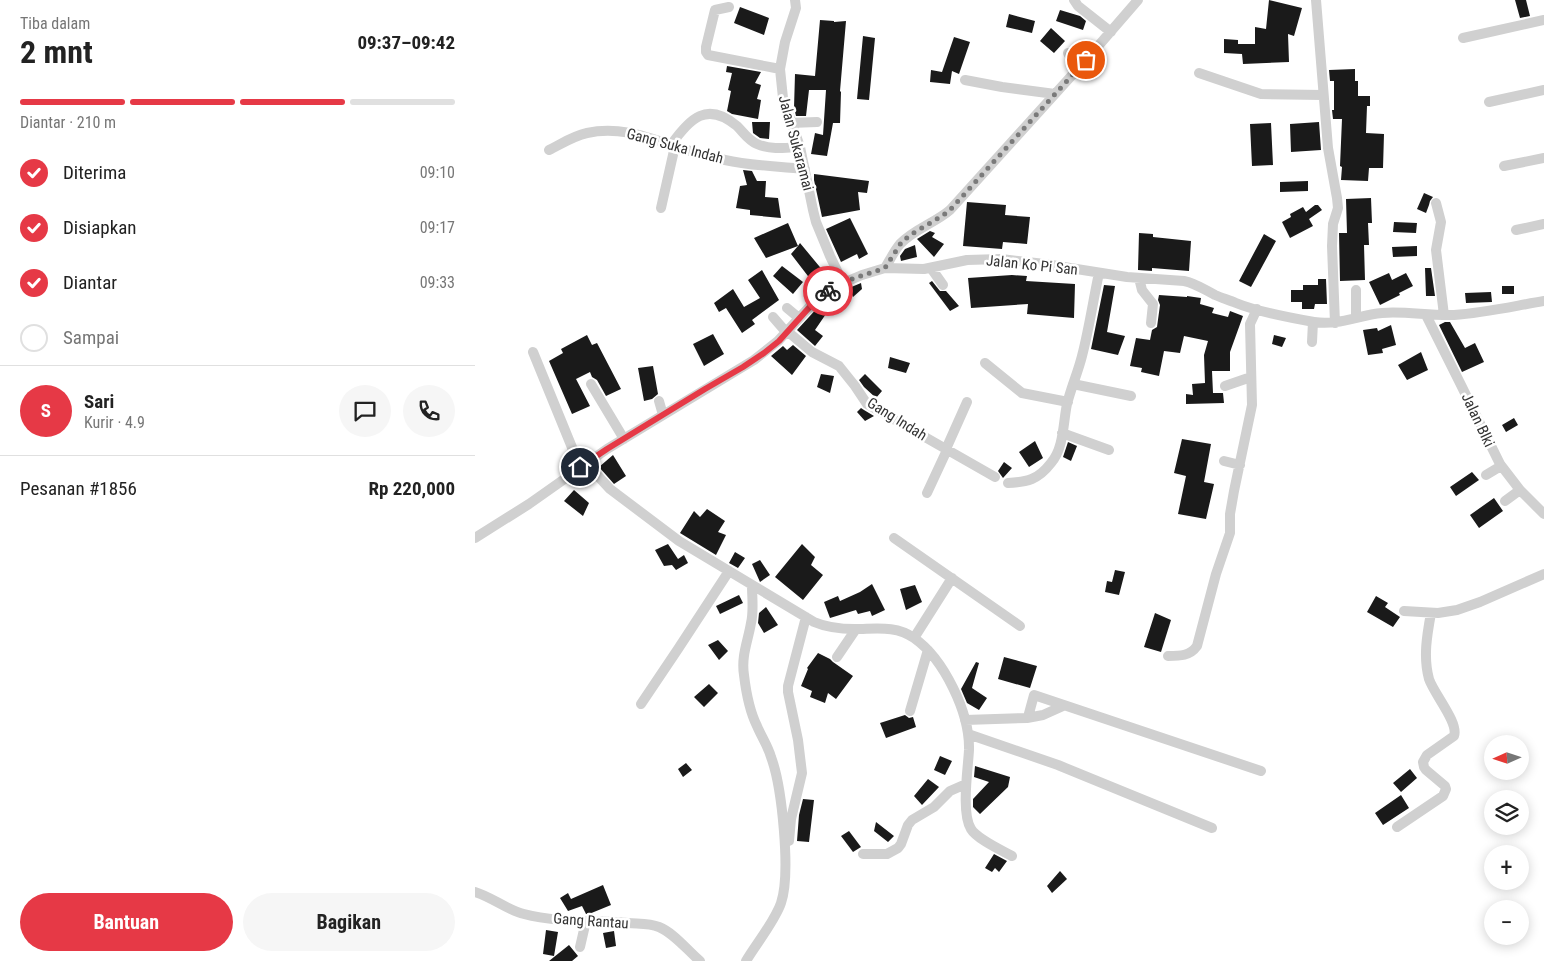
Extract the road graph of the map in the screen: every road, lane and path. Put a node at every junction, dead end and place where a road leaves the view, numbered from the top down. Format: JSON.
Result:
{"nodes":[{"id":1,"x":795,"y":0,"type":"edge"},
{"id":2,"x":1074,"y":0,"type":"edge"},
{"id":3,"x":1138,"y":0,"type":"edge"},
{"id":4,"x":1316,"y":0,"type":"edge"},
{"id":5,"x":729,"y":7,"type":"dead end"},
{"id":6,"x":1544,"y":20,"type":"edge"},
{"id":7,"x":1111,"y":32,"type":"junction"},
{"id":8,"x":1463,"y":38,"type":"dead end"},
{"id":9,"x":1068,"y":53,"type":"dead end"},
{"id":10,"x":780,"y":69,"type":"junction"},
{"id":11,"x":1078,"y":69,"type":"junction"},
{"id":12,"x":1199,"y":73,"type":"dead end"},
{"id":13,"x":965,"y":80,"type":"dead end"},
{"id":14,"x":1544,"y":90,"type":"edge"},
{"id":15,"x":1055,"y":94,"type":"junction"},
{"id":16,"x":1323,"y":95,"type":"junction"},
{"id":17,"x":1489,"y":102,"type":"dead end"},
{"id":18,"x":790,"y":122,"type":"junction"},
{"id":19,"x":817,"y":122,"type":"dead end"},
{"id":20,"x":673,"y":146,"type":"junction"},
{"id":21,"x":800,"y":147,"type":"junction"},
{"id":22,"x":549,"y":150,"type":"dead end"},
{"id":23,"x":1544,"y":158,"type":"edge"},
{"id":24,"x":1504,"y":166,"type":"dead end"},
{"id":25,"x":805,"y":168,"type":"junction"},
{"id":26,"x":1436,"y":203,"type":"dead end"},
{"id":27,"x":661,"y":208,"type":"dead end"},
{"id":28,"x":1544,"y":224,"type":"edge"},
{"id":29,"x":1516,"y":230,"type":"dead end"},
{"id":30,"x":885,"y":268,"type":"junction"},
{"id":31,"x":931,"y":268,"type":"junction"},
{"id":32,"x":1099,"y":273,"type":"junction"},
{"id":33,"x":1139,"y":278,"type":"junction"},
{"id":34,"x":843,"y":283,"type":"junction"},
{"id":35,"x":943,"y":285,"type":"dead end"},
{"id":36,"x":1357,"y":290,"type":"dead end"},
{"id":37,"x":1544,"y":301,"type":"edge"},
{"id":38,"x":787,"y":308,"type":"dead end"},
{"id":39,"x":1257,"y":309,"type":"junction"},
{"id":40,"x":1426,"y":315,"type":"junction"},
{"id":41,"x":1444,"y":315,"type":"junction"},
{"id":42,"x":773,"y":317,"type":"dead end"},
{"id":43,"x":799,"y":318,"type":"junction"},
{"id":44,"x":1356,"y":318,"type":"junction"},
{"id":45,"x":1313,"y":322,"type":"junction"},
{"id":46,"x":1151,"y":323,"type":"dead end"},
{"id":47,"x":1335,"y":323,"type":"junction"},
{"id":48,"x":787,"y":331,"type":"junction"},
{"id":49,"x":1312,"y":342,"type":"dead end"},
{"id":50,"x":533,"y":352,"type":"dead end"},
{"id":51,"x":985,"y":363,"type":"dead end"},
{"id":52,"x":1251,"y":377,"type":"junction"},
{"id":53,"x":591,"y":384,"type":"dead end"},
{"id":54,"x":1073,"y":384,"type":"junction"},
{"id":55,"x":1225,"y":386,"type":"dead end"},
{"id":56,"x":1131,"y":396,"type":"dead end"},
{"id":57,"x":659,"y":401,"type":"dead end"},
{"id":58,"x":967,"y":402,"type":"dead end"},
{"id":59,"x":1068,"y":402,"type":"junction"},
{"id":60,"x":663,"y":415,"type":"junction"},
{"id":61,"x":1062,"y":433,"type":"junction"},
{"id":62,"x":624,"y":439,"type":"junction"},
{"id":63,"x":946,"y":450,"type":"junction"},
{"id":64,"x":1109,"y":450,"type":"dead end"},
{"id":65,"x":1223,"y":461,"type":"dead end"},
{"id":66,"x":583,"y":465,"type":"junction"},
{"id":67,"x":1240,"y":465,"type":"junction"},
{"id":68,"x":1501,"y":466,"type":"junction"},
{"id":69,"x":1486,"y":475,"type":"dead end"},
{"id":70,"x":995,"y":477,"type":"dead end"},
{"id":71,"x":1008,"y":483,"type":"dead end"},
{"id":72,"x":1520,"y":490,"type":"junction"},
{"id":73,"x":927,"y":493,"type":"dead end"},
{"id":74,"x":1505,"y":500,"type":"dead end"},
{"id":75,"x":1544,"y":514,"type":"edge"},
{"id":76,"x":475,"y":538,"type":"edge"},
{"id":77,"x":894,"y":538,"type":"dead end"},
{"id":78,"x":729,"y":571,"type":"junction"},
{"id":79,"x":1544,"y":574,"type":"edge"},
{"id":80,"x":952,"y":578,"type":"junction"},
{"id":81,"x":751,"y":585,"type":"junction"},
{"id":82,"x":1404,"y":611,"type":"dead end"},
{"id":83,"x":1431,"y":613,"type":"junction"},
{"id":84,"x":807,"y":617,"type":"junction"},
{"id":85,"x":1020,"y":626,"type":"dead end"},
{"id":86,"x":856,"y":629,"type":"junction"},
{"id":87,"x":914,"y":638,"type":"junction"},
{"id":88,"x":928,"y":650,"type":"junction"},
{"id":89,"x":1168,"y":656,"type":"dead end"},
{"id":90,"x":837,"y":657,"type":"dead end"},
{"id":91,"x":641,"y":704,"type":"dead end"},
{"id":92,"x":1063,"y":706,"type":"junction"},
{"id":93,"x":910,"y":712,"type":"dead end"},
{"id":94,"x":1028,"y":717,"type":"junction"},
{"id":95,"x":965,"y":720,"type":"junction"},
{"id":96,"x":968,"y":734,"type":"junction"},
{"id":97,"x":1261,"y":771,"type":"dead end"},
{"id":98,"x":966,"y":784,"type":"junction"},
{"id":99,"x":1397,"y":827,"type":"dead end"},
{"id":100,"x":1212,"y":828,"type":"dead end"},
{"id":101,"x":863,"y":854,"type":"dead end"},
{"id":102,"x":1012,"y":856,"type":"dead end"},
{"id":103,"x":785,"y":884,"type":"junction"},
{"id":104,"x":475,"y":892,"type":"edge"},
{"id":105,"x":586,"y":921,"type":"junction"},
{"id":106,"x":579,"y":947,"type":"dead end"},
{"id":107,"x":700,"y":961,"type":"edge"},
{"id":108,"x":746,"y":961,"type":"edge"}],
"edges":[{"from":1,"to":10,"type":"street","name":"Jalan Sukaramai"},
{"from":2,"to":7,"type":"street"},
{"from":3,"to":7,"type":"street"},
{"from":4,"to":16,"type":"street"},
{"from":5,"to":10,"type":"street"},
{"from":6,"to":8,"type":"street"},
{"from":7,"to":11,"type":"street"},
{"from":9,"to":11,"type":"street"},
{"from":10,"to":18,"type":"street","name":"Jalan Sukaramai"},
{"from":11,"to":15,"type":"street"},
{"from":12,"to":16,"type":"street"},
{"from":13,"to":15,"type":"street"},
{"from":14,"to":17,"type":"street"},
{"from":15,"to":30,"type":"street"},
{"from":16,"to":47,"type":"street"},
{"from":18,"to":19,"type":"street"},
{"from":18,"to":21,"type":"street","name":"Jalan Sukaramai"},
{"from":20,"to":21,"type":"street"},
{"from":20,"to":22,"type":"street","name":"Gang Suka Indah"},
{"from":20,"to":25,"type":"street","name":"Gang Suka Indah"},
{"from":20,"to":27,"type":"street"},
{"from":21,"to":25,"type":"street","name":"Jalan Sukaramai"},
{"from":23,"to":24,"type":"street"},
{"from":25,"to":34,"type":"street","name":"Jalan Sukaramai"},
{"from":26,"to":41,"type":"street"},
{"from":28,"to":29,"type":"street"},
{"from":30,"to":31,"type":"street","name":"Jalan Ko Pi San"},
{"from":30,"to":34,"type":"street","name":"Jalan Ko Pi San"},
{"from":31,"to":32,"type":"street","name":"Jalan Ko Pi San"},
{"from":31,"to":35,"type":"street"},
{"from":32,"to":33,"type":"street","name":"Jalan Ko Pi San"},
{"from":32,"to":54,"type":"street"},
{"from":33,"to":39,"type":"street","name":"Jalan Ko Pi San"},
{"from":33,"to":46,"type":"street"},
{"from":34,"to":43,"type":"street","name":"Jalan Ko Pi San"},
{"from":36,"to":44,"type":"street"},
{"from":37,"to":41,"type":"street","name":"Jalan Ko Pi San"},
{"from":38,"to":43,"type":"street"},
{"from":39,"to":45,"type":"street","name":"Jalan Ko Pi San"},
{"from":39,"to":52,"type":"street"},
{"from":40,"to":41,"type":"street","name":"Jalan Ko Pi San"},
{"from":40,"to":44,"type":"street","name":"Jalan Ko Pi San"},
{"from":40,"to":68,"type":"street","name":"Jalan Blki"},
{"from":42,"to":48,"type":"street","name":"Gang Indah"},
{"from":43,"to":48,"type":"street","name":"Jalan Ko Pi San"},
{"from":44,"to":47,"type":"street","name":"Jalan Ko Pi San"},
{"from":45,"to":47,"type":"street","name":"Jalan Ko Pi San"},
{"from":45,"to":49,"type":"street"},
{"from":48,"to":60,"type":"street","name":"Jalan Ko Pi San"},
{"from":48,"to":63,"type":"street","name":"Gang Indah"},
{"from":50,"to":66,"type":"street"},
{"from":51,"to":59,"type":"street"},
{"from":52,"to":55,"type":"street"},
{"from":52,"to":67,"type":"street"},
{"from":53,"to":62,"type":"street"},
{"from":54,"to":56,"type":"street"},
{"from":54,"to":59,"type":"street"},
{"from":57,"to":60,"type":"street"},
{"from":58,"to":63,"type":"street"},
{"from":59,"to":61,"type":"street"},
{"from":60,"to":62,"type":"street","name":"Jalan Ko Pi San"},
{"from":61,"to":64,"type":"street"},
{"from":61,"to":71,"type":"street"},
{"from":62,"to":66,"type":"street","name":"Jalan Ko Pi San"},
{"from":63,"to":70,"type":"street","name":"Gang Indah"},
{"from":63,"to":73,"type":"street"},
{"from":65,"to":67,"type":"street"},
{"from":66,"to":76,"type":"street","name":"Jalan Ko Pi San"},
{"from":66,"to":78,"type":"street"},
{"from":67,"to":89,"type":"street"},
{"from":68,"to":69,"type":"street"},
{"from":68,"to":72,"type":"street","name":"Jalan Blki"},
{"from":72,"to":74,"type":"street"},
{"from":72,"to":75,"type":"street","name":"Jalan Blki"},
{"from":77,"to":80,"type":"street"},
{"from":78,"to":81,"type":"street"},
{"from":78,"to":91,"type":"street"},
{"from":79,"to":83,"type":"street"},
{"from":80,"to":85,"type":"street"},
{"from":80,"to":87,"type":"street"},
{"from":81,"to":84,"type":"street"},
{"from":81,"to":103,"type":"street"},
{"from":82,"to":83,"type":"street"},
{"from":83,"to":99,"type":"street"},
{"from":84,"to":86,"type":"street"},
{"from":84,"to":103,"type":"street"},
{"from":86,"to":87,"type":"street"},
{"from":86,"to":90,"type":"street"},
{"from":87,"to":88,"type":"street"},
{"from":88,"to":93,"type":"street"},
{"from":88,"to":95,"type":"street"},
{"from":92,"to":94,"type":"street"},
{"from":92,"to":94,"type":"street"},
{"from":92,"to":97,"type":"street"},
{"from":94,"to":95,"type":"street"},
{"from":95,"to":96,"type":"street"},
{"from":96,"to":98,"type":"street"},
{"from":96,"to":100,"type":"street"},
{"from":98,"to":101,"type":"street"},
{"from":98,"to":102,"type":"street"},
{"from":103,"to":108,"type":"street"},
{"from":104,"to":105,"type":"street","name":"Gang Rantau"},
{"from":105,"to":106,"type":"street"},
{"from":105,"to":107,"type":"street","name":"Gang Rantau"}]}
